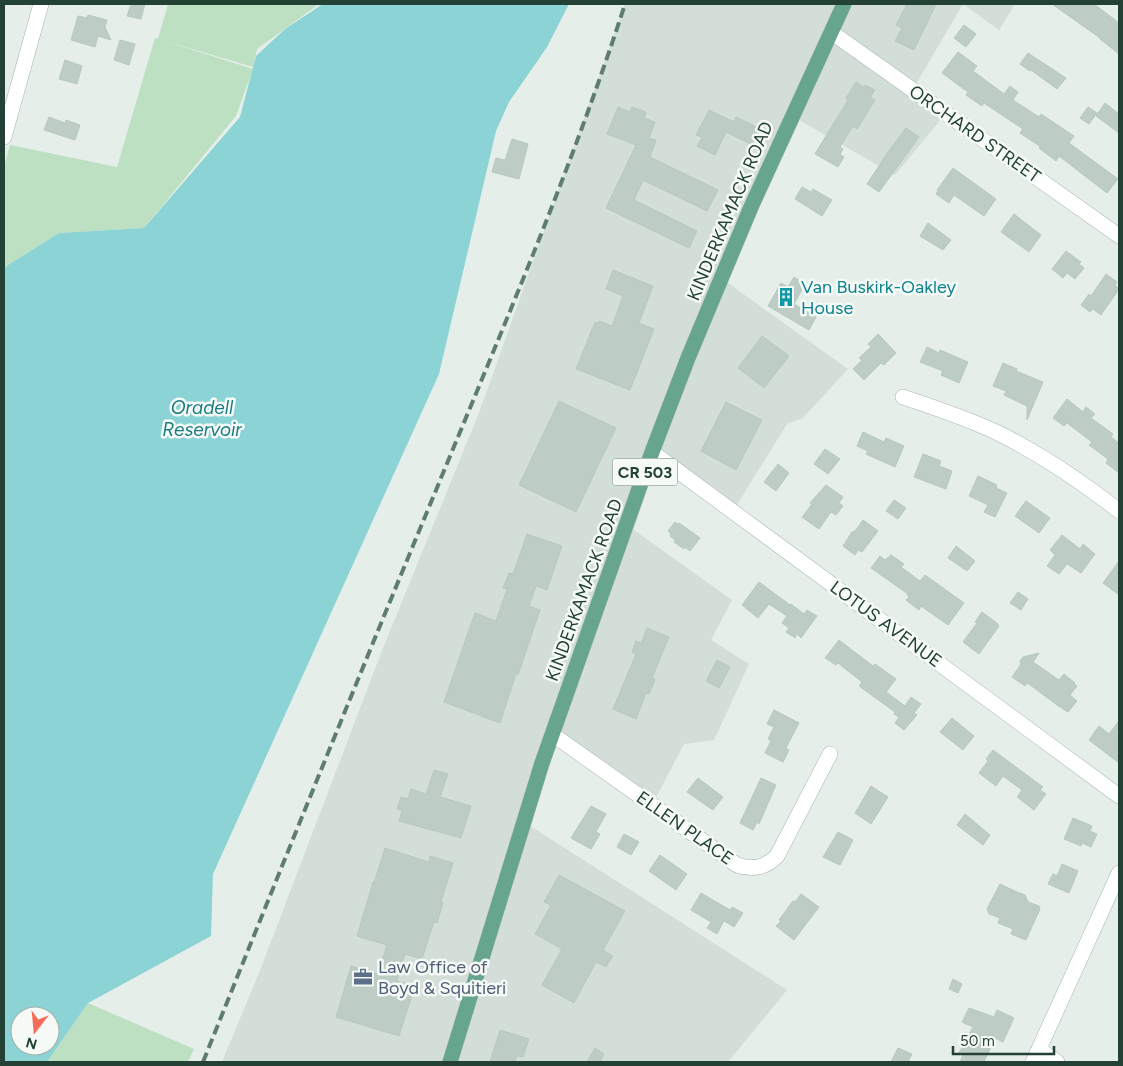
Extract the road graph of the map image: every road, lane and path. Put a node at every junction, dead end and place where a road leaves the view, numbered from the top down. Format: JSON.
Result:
{"nodes":[{"id":1,"x":41,"y":4,"type":"edge"},
{"id":2,"x":844,"y":4,"type":"edge"},
{"id":3,"x":831,"y":32,"type":"junction"},
{"id":4,"x":4,"y":137,"type":"edge"},
{"id":5,"x":1119,"y":236,"type":"edge"},
{"id":6,"x":903,"y":397,"type":"dead end"},
{"id":7,"x":652,"y":452,"type":"junction"},
{"id":8,"x":1119,"y":511,"type":"edge"},
{"id":9,"x":552,"y":734,"type":"junction"},
{"id":10,"x":830,"y":754,"type":"dead end"},
{"id":11,"x":1119,"y":796,"type":"edge"},
{"id":12,"x":1119,"y":874,"type":"edge"},
{"id":13,"x":1036,"y":1056,"type":"edge"},
{"id":14,"x":450,"y":1062,"type":"edge"},
{"id":15,"x":1057,"y":1062,"type":"edge"}],
"edges":[{"from":1,"to":4,"type":"street"},
{"from":2,"to":3,"type":"main road","name":"KINDERKAMACK ROAD","number":"CR 503"},
{"from":3,"to":5,"type":"street","name":"ORCHARD STREET"},
{"from":3,"to":7,"type":"main road","name":"KINDERKAMACK ROAD","number":"CR 503"},
{"from":6,"to":8,"type":"street"},
{"from":7,"to":9,"type":"main road","name":"KINDERKAMACK ROAD","number":"CR 503"},
{"from":7,"to":11,"type":"street","name":"LOTUS AVENUE"},
{"from":9,"to":10,"type":"street","name":"ELLEN PLACE"},
{"from":9,"to":14,"type":"main road","name":"KINDERKAMACK ROAD","number":"CR 503"},
{"from":12,"to":13,"type":"street"},
{"from":13,"to":15,"type":"street"}]}
